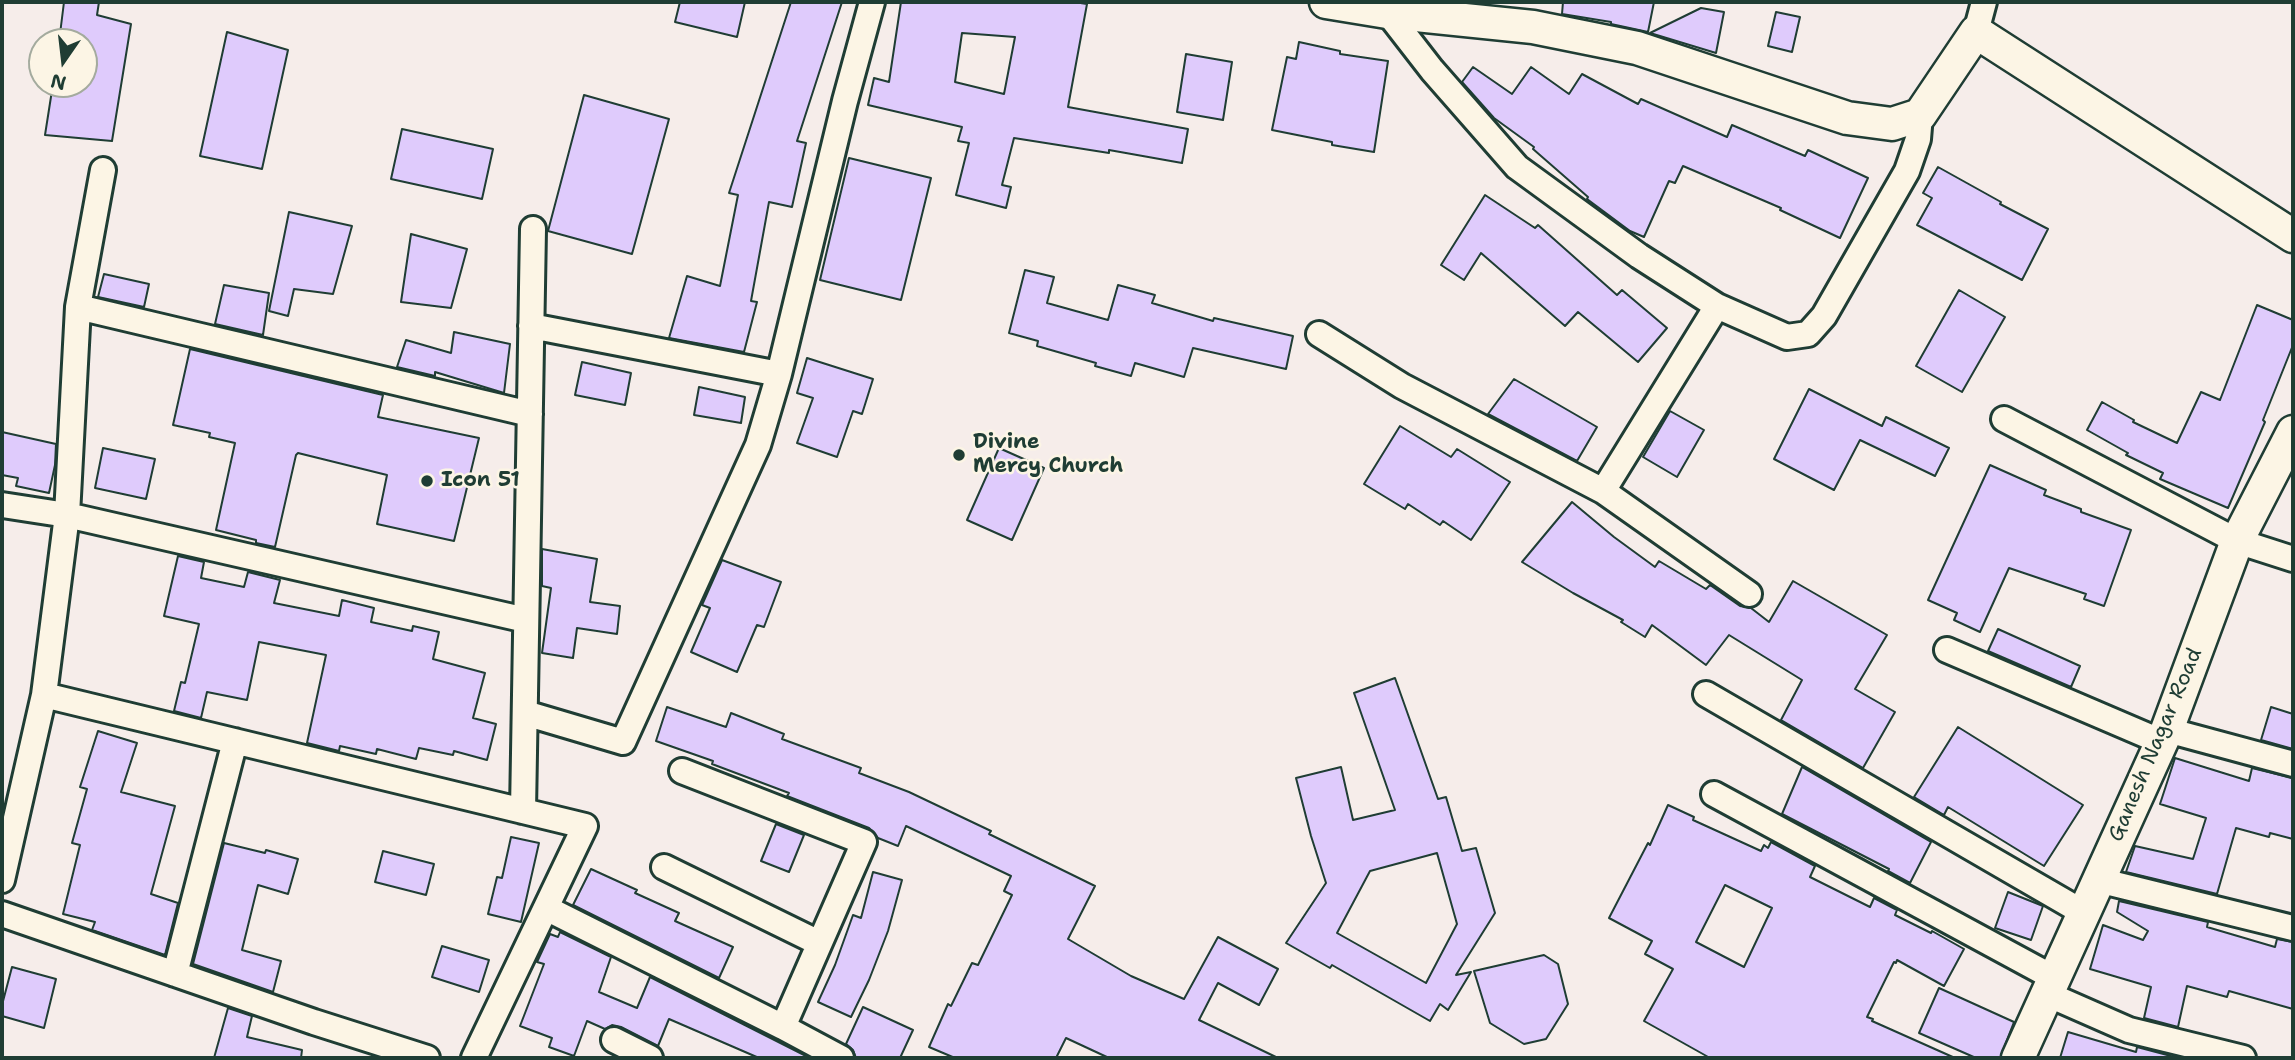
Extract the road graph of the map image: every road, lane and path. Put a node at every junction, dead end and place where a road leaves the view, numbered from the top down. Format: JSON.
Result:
{"nodes":[{"id":1,"x":872,"y":2,"type":"edge"},
{"id":2,"x":1326,"y":2,"type":"edge"},
{"id":3,"x":1984,"y":2,"type":"edge"},
{"id":4,"x":1387,"y":12,"type":"junction"},
{"id":5,"x":1976,"y":32,"type":"junction"},
{"id":6,"x":1920,"y":116,"type":"junction"},
{"id":7,"x":103,"y":170,"type":"dead end"},
{"id":8,"x":533,"y":229,"type":"dead end"},
{"id":9,"x":2293,"y":236,"type":"edge"},
{"id":10,"x":1717,"y":306,"type":"junction"},
{"id":11,"x":78,"y":307,"type":"junction"},
{"id":12,"x":531,"y":326,"type":"junction"},
{"id":13,"x":1319,"y":334,"type":"dead end"},
{"id":14,"x":779,"y":374,"type":"junction"},
{"id":15,"x":530,"y":414,"type":"junction"},
{"id":16,"x":2004,"y":419,"type":"dead end"},
{"id":17,"x":2293,"y":432,"type":"edge"},
{"id":18,"x":1603,"y":491,"type":"junction"},
{"id":19,"x":2,"y":505,"type":"edge"},
{"id":20,"x":67,"y":516,"type":"junction"},
{"id":21,"x":2237,"y":541,"type":"junction"},
{"id":22,"x":2293,"y":559,"type":"edge"},
{"id":23,"x":1749,"y":594,"type":"dead end"},
{"id":24,"x":526,"y":620,"type":"junction"},
{"id":25,"x":1947,"y":649,"type":"dead end"},
{"id":26,"x":1706,"y":694,"type":"dead end"},
{"id":27,"x":44,"y":695,"type":"junction"},
{"id":28,"x":525,"y":713,"type":"junction"},
{"id":29,"x":2164,"y":736,"type":"junction"},
{"id":30,"x":235,"y":741,"type":"junction"},
{"id":31,"x":2293,"y":764,"type":"edge"},
{"id":32,"x":682,"y":771,"type":"dead end"},
{"id":33,"x":1714,"y":794,"type":"dead end"},
{"id":34,"x":523,"y":811,"type":"junction"},
{"id":35,"x":664,"y":867,"type":"dead end"},
{"id":36,"x":2,"y":880,"type":"edge"},
{"id":37,"x":2098,"y":880,"type":"junction"},
{"id":38,"x":546,"y":908,"type":"junction"},
{"id":39,"x":2084,"y":913,"type":"junction"},
{"id":40,"x":2,"y":915,"type":"edge"},
{"id":41,"x":2293,"y":928,"type":"edge"},
{"id":42,"x":819,"y":943,"type":"junction"},
{"id":43,"x":175,"y":974,"type":"junction"},
{"id":44,"x":2051,"y":986,"type":"junction"},
{"id":45,"x":783,"y":1027,"type":"junction"},
{"id":46,"x":614,"y":1040,"type":"dead end"},
{"id":47,"x":427,"y":1058,"type":"edge"},
{"id":48,"x":474,"y":1058,"type":"edge"},
{"id":49,"x":650,"y":1058,"type":"edge"},
{"id":50,"x":841,"y":1058,"type":"edge"},
{"id":51,"x":2018,"y":1058,"type":"edge"},
{"id":52,"x":2243,"y":1058,"type":"edge"}],
"edges":[{"from":1,"to":14,"type":"street"},
{"from":2,"to":4,"type":"street"},
{"from":3,"to":5,"type":"street"},
{"from":4,"to":6,"type":"street"},
{"from":4,"to":10,"type":"street"},
{"from":5,"to":6,"type":"street"},
{"from":5,"to":9,"type":"street"},
{"from":6,"to":10,"type":"street"},
{"from":7,"to":11,"type":"street"},
{"from":8,"to":12,"type":"street"},
{"from":10,"to":18,"type":"street"},
{"from":11,"to":15,"type":"street"},
{"from":11,"to":20,"type":"street"},
{"from":12,"to":14,"type":"street"},
{"from":12,"to":15,"type":"street"},
{"from":13,"to":18,"type":"street"},
{"from":14,"to":28,"type":"street"},
{"from":15,"to":24,"type":"street"},
{"from":16,"to":21,"type":"street"},
{"from":17,"to":21,"type":"street","name":"Ganesh Nagar Road"},
{"from":18,"to":23,"type":"street"},
{"from":19,"to":20,"type":"street"},
{"from":20,"to":24,"type":"street"},
{"from":20,"to":27,"type":"street"},
{"from":21,"to":22,"type":"street"},
{"from":21,"to":29,"type":"street","name":"Ganesh Nagar Road"},
{"from":24,"to":28,"type":"street"},
{"from":25,"to":29,"type":"street"},
{"from":26,"to":39,"type":"street"},
{"from":27,"to":30,"type":"street"},
{"from":27,"to":36,"type":"street"},
{"from":28,"to":34,"type":"street"},
{"from":29,"to":31,"type":"street"},
{"from":29,"to":37,"type":"street","name":"Ganesh Nagar Road"},
{"from":30,"to":34,"type":"street"},
{"from":30,"to":43,"type":"street"},
{"from":32,"to":42,"type":"street"},
{"from":33,"to":44,"type":"street"},
{"from":34,"to":38,"type":"street"},
{"from":35,"to":42,"type":"street"},
{"from":37,"to":39,"type":"street","name":"Ganesh Nagar Road"},
{"from":37,"to":41,"type":"street"},
{"from":38,"to":45,"type":"street"},
{"from":38,"to":48,"type":"street"},
{"from":39,"to":44,"type":"street","name":"Ganesh Nagar Road"},
{"from":40,"to":43,"type":"street"},
{"from":42,"to":45,"type":"street"},
{"from":43,"to":47,"type":"street"},
{"from":44,"to":51,"type":"street","name":"Ganesh Nagar Road"},
{"from":44,"to":52,"type":"street"},
{"from":45,"to":50,"type":"street"},
{"from":46,"to":49,"type":"street"}]}
